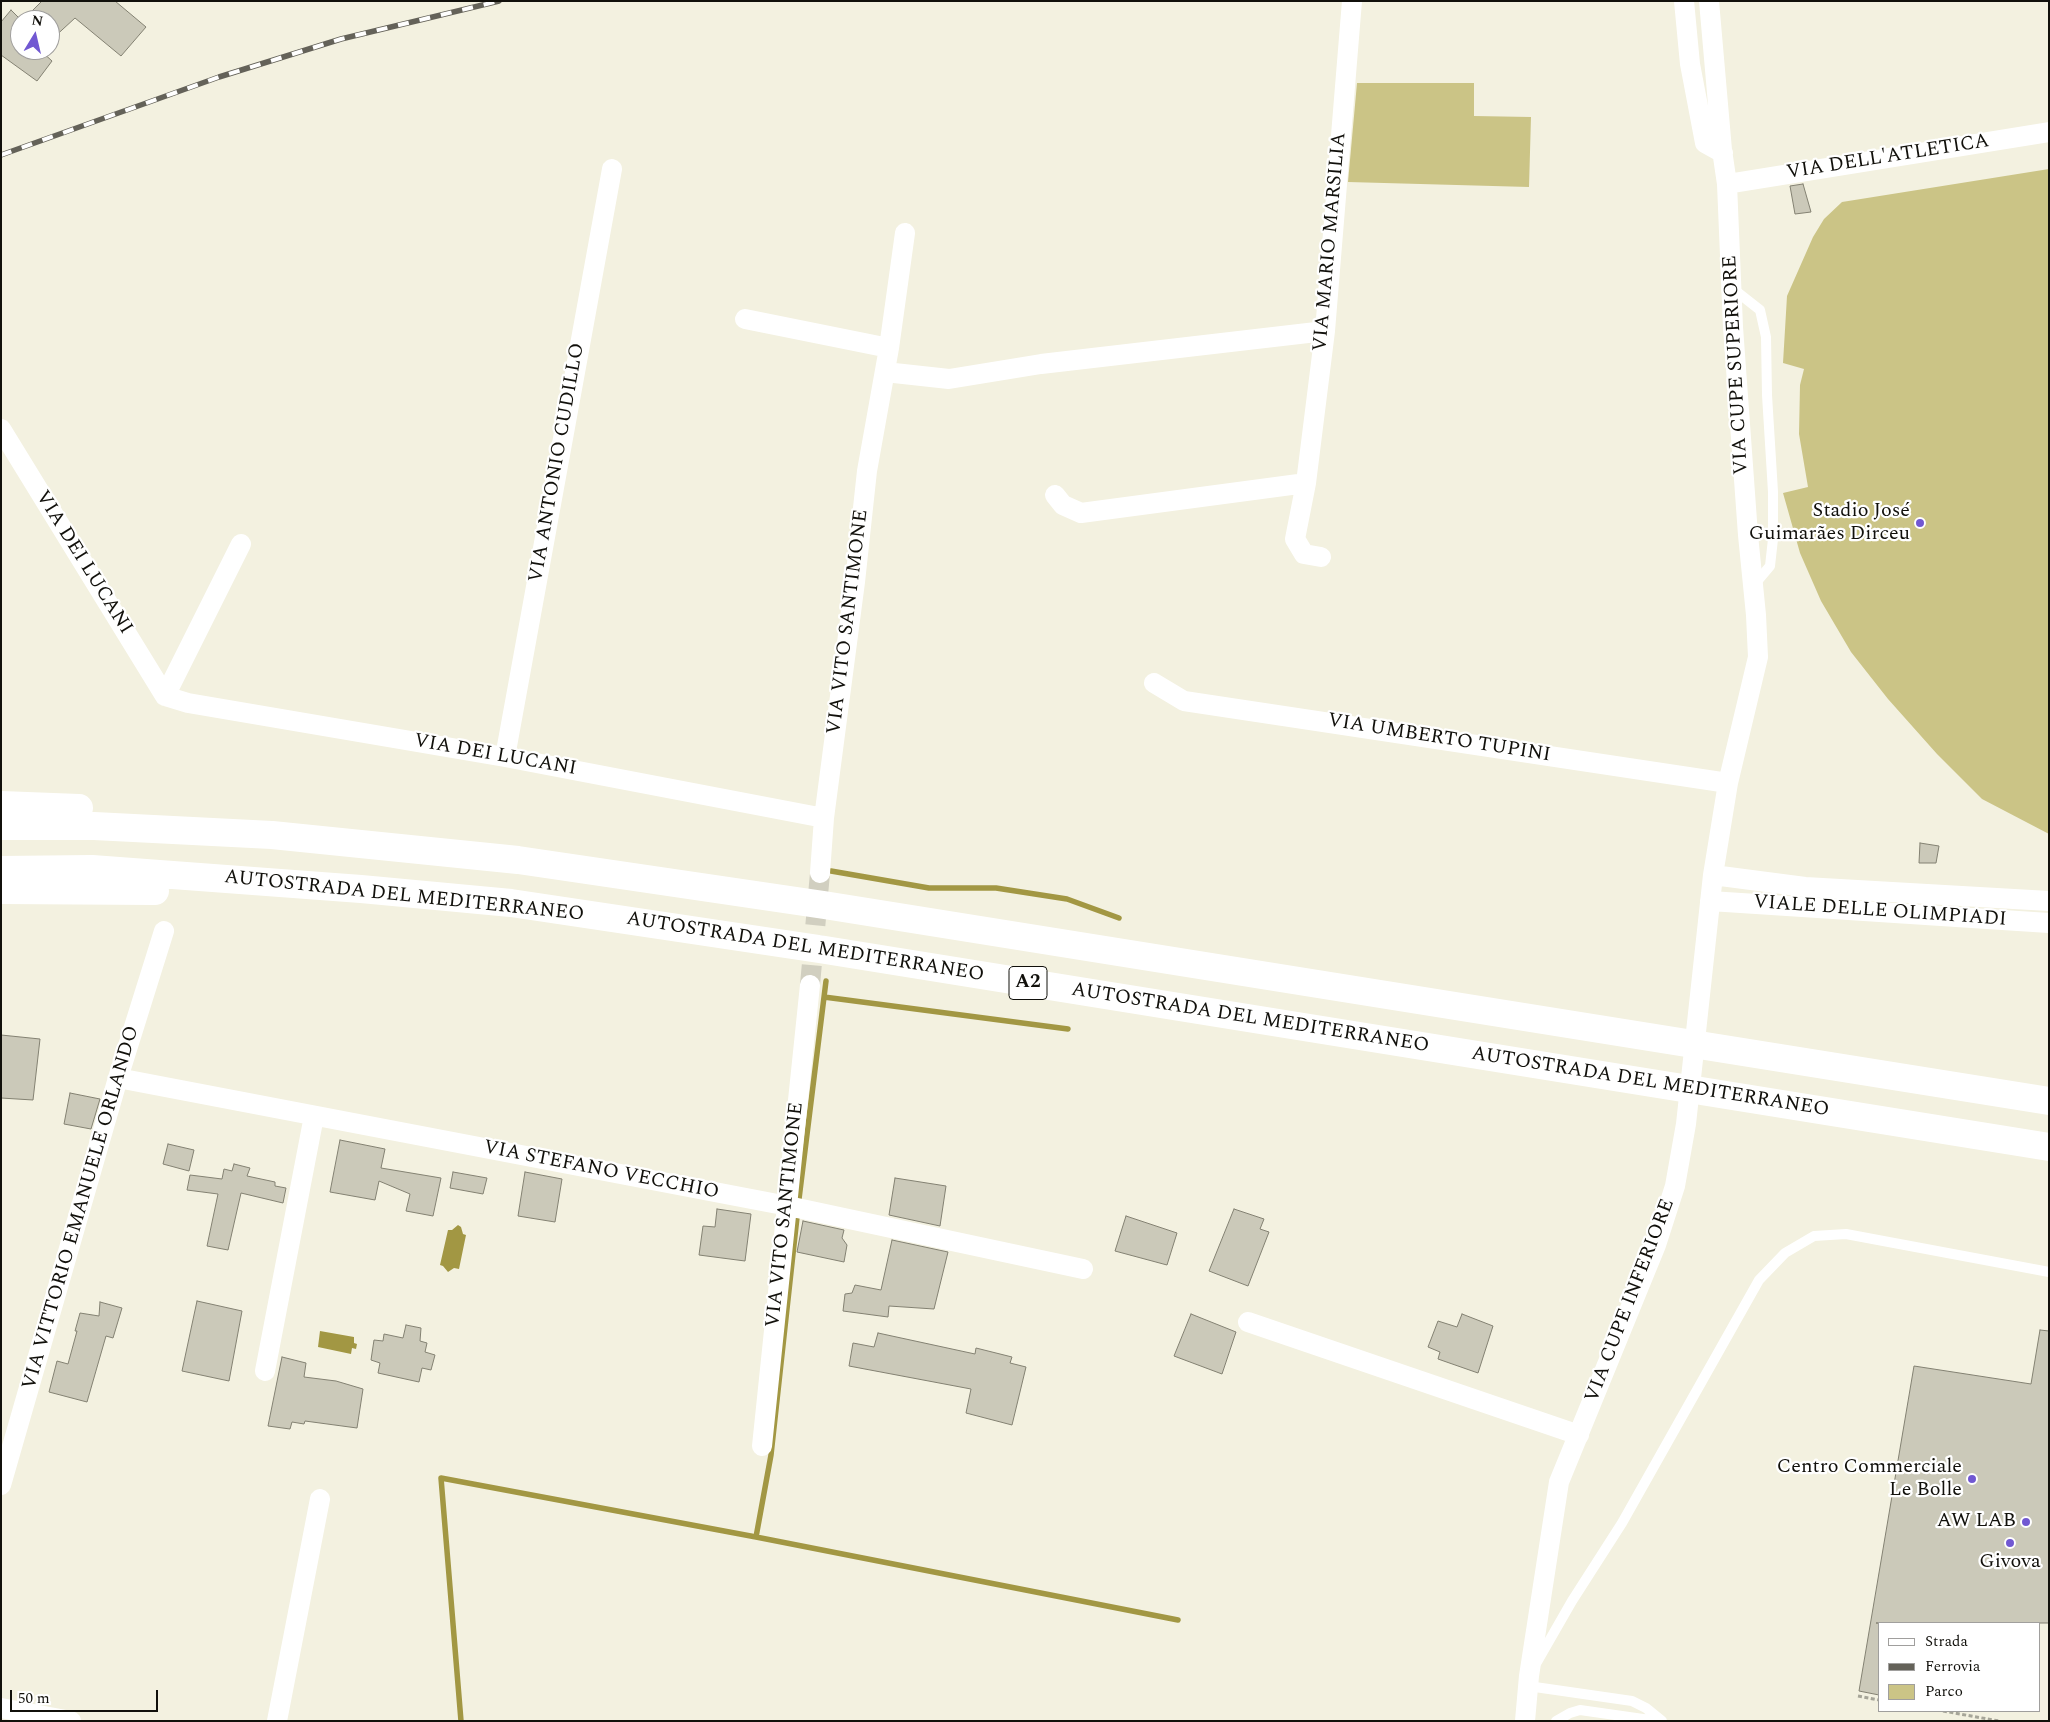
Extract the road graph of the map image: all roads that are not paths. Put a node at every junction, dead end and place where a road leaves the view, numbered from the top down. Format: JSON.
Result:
{"nodes":[{"id":1,"x":1352,"y":1,"type":"edge"},
{"id":2,"x":1684,"y":1,"type":"edge"},
{"id":3,"x":1709,"y":1,"type":"edge"},
{"id":4,"x":2049,"y":132,"type":"edge"},
{"id":5,"x":1723,"y":153,"type":"junction"},
{"id":6,"x":612,"y":169,"type":"dead end"},
{"id":7,"x":1727,"y":184,"type":"junction"},
{"id":8,"x":905,"y":233,"type":"dead end"},
{"id":9,"x":1732,"y":287,"type":"junction"},
{"id":10,"x":746,"y":319,"type":"dead end"},
{"id":11,"x":1325,"y":331,"type":"junction"},
{"id":12,"x":889,"y":348,"type":"junction"},
{"id":13,"x":885,"y":372,"type":"junction"},
{"id":14,"x":1,"y":429,"type":"edge"},
{"id":15,"x":1306,"y":483,"type":"junction"},
{"id":16,"x":1055,"y":495,"type":"dead end"},
{"id":17,"x":241,"y":544,"type":"dead end"},
{"id":18,"x":1321,"y":556,"type":"dead end"},
{"id":19,"x":1753,"y":586,"type":"junction"},
{"id":20,"x":1154,"y":683,"type":"dead end"},
{"id":21,"x":166,"y":696,"type":"junction"},
{"id":22,"x":505,"y":756,"type":"junction"},
{"id":23,"x":1728,"y":783,"type":"junction"},
{"id":24,"x":1,"y":805,"type":"edge"},
{"id":25,"x":824,"y":818,"type":"junction"},
{"id":26,"x":1,"y":826,"type":"edge"},
{"id":27,"x":272,"y":835,"type":"junction"},
{"id":28,"x":1,"y":870,"type":"edge"},
{"id":29,"x":820,"y":873,"type":"tunnel mouth"},
{"id":30,"x":1713,"y":875,"type":"junction"},
{"id":31,"x":264,"y":882,"type":"junction"},
{"id":32,"x":1,"y":890,"type":"edge"},
{"id":33,"x":1710,"y":901,"type":"junction"},
{"id":34,"x":2049,"y":901,"type":"edge"},
{"id":35,"x":2049,"y":923,"type":"edge"},
{"id":36,"x":164,"y":931,"type":"dead end"},
{"id":37,"x":810,"y":985,"type":"tunnel mouth"},
{"id":38,"x":118,"y":1078,"type":"junction"},
{"id":39,"x":2049,"y":1101,"type":"edge"},
{"id":40,"x":314,"y":1116,"type":"junction"},
{"id":41,"x":2049,"y":1147,"type":"edge"},
{"id":42,"x":788,"y":1206,"type":"junction"},
{"id":43,"x":1082,"y":1269,"type":"dead end"},
{"id":44,"x":2049,"y":1272,"type":"edge"},
{"id":45,"x":1248,"y":1322,"type":"dead end"},
{"id":46,"x":265,"y":1371,"type":"dead end"},
{"id":47,"x":1579,"y":1435,"type":"junction"},
{"id":48,"x":762,"y":1446,"type":"dead end"},
{"id":49,"x":1,"y":1485,"type":"edge"},
{"id":50,"x":320,"y":1499,"type":"dead end"},
{"id":51,"x":1529,"y":1681,"type":"junction"},
{"id":52,"x":1,"y":1708,"type":"edge"},
{"id":53,"x":72,"y":1721,"type":"edge"},
{"id":54,"x":277,"y":1721,"type":"edge"},
{"id":55,"x":1525,"y":1721,"type":"edge"},
{"id":56,"x":1556,"y":1721,"type":"edge"},
{"id":57,"x":1658,"y":1721,"type":"edge"},
{"id":58,"x":1662,"y":1721,"type":"edge"}],
"edges":[{"from":1,"to":11,"type":"street","name":"VIA MARIO MARSILIA"},
{"from":2,"to":5,"type":"street"},
{"from":3,"to":5,"type":"street","name":"VIA CUPE SUPERIORE"},
{"from":4,"to":7,"type":"street","name":"VIA DELL'ATLETICA"},
{"from":5,"to":7,"type":"street","name":"VIA CUPE SUPERIORE"},
{"from":6,"to":22,"type":"street","name":"VIA ANTONIO CUDILLO"},
{"from":7,"to":9,"type":"street","name":"VIA CUPE SUPERIORE"},
{"from":8,"to":12,"type":"street","name":"VIA VITO SANTIMONE"},
{"from":9,"to":19,"type":"street","name":"VIA CUPE SUPERIORE"},
{"from":9,"to":19,"type":"lane"},
{"from":10,"to":12,"type":"street"},
{"from":11,"to":13,"type":"street"},
{"from":11,"to":15,"type":"street","name":"VIA MARIO MARSILIA"},
{"from":12,"to":13,"type":"street","name":"VIA VITO SANTIMONE"},
{"from":13,"to":25,"type":"street","name":"VIA VITO SANTIMONE"},
{"from":14,"to":21,"type":"street","name":"VIA DEI LUCANI"},
{"from":15,"to":16,"type":"street"},
{"from":15,"to":18,"type":"street","name":"VIA MARIO MARSILIA"},
{"from":17,"to":21,"type":"street"},
{"from":19,"to":23,"type":"street","name":"VIA CUPE SUPERIORE"},
{"from":20,"to":23,"type":"street","name":"VIA UMBERTO TUPINI"},
{"from":21,"to":22,"type":"street","name":"VIA DEI LUCANI"},
{"from":22,"to":25,"type":"street","name":"VIA DEI LUCANI"},
{"from":23,"to":30,"type":"street","name":"VIA CUPE SUPERIORE"},
{"from":24,"to":27,"type":"highway"},
{"from":25,"to":29,"type":"street","name":"VIA VITO SANTIMONE"},
{"from":26,"to":27,"type":"highway","number":"A2"},
{"from":27,"to":39,"type":"highway","number":"A2"},
{"from":28,"to":31,"type":"highway","name":"AUTOSTRADA DEL MEDITERRANEO","number":"A2"},
{"from":30,"to":33,"type":"street","name":"VIA CUPE INFERIORE"},
{"from":30,"to":34,"type":"street","name":"VIALE DELLE OLIMPIADI"},
{"from":31,"to":32,"type":"highway"},
{"from":31,"to":41,"type":"highway","name":"AUTOSTRADA DEL MEDITERRANEO","number":"A2"},
{"from":33,"to":35,"type":"street","name":"VIALE DELLE OLIMPIADI"},
{"from":33,"to":47,"type":"street","name":"VIA CUPE INFERIORE"},
{"from":36,"to":38,"type":"street","name":"VIA VITTORIO EMANUELE ORLANDO"},
{"from":37,"to":42,"type":"street","name":"VIA VITO SANTIMONE"},
{"from":38,"to":40,"type":"street","name":"VIA STEFANO VECCHIO"},
{"from":38,"to":49,"type":"street","name":"VIA VITTORIO EMANUELE ORLANDO"},
{"from":40,"to":42,"type":"street","name":"VIA STEFANO VECCHIO"},
{"from":40,"to":46,"type":"street"},
{"from":42,"to":43,"type":"street","name":"VIA STEFANO VECCHIO"},
{"from":42,"to":48,"type":"street","name":"VIA VITO SANTIMONE"},
{"from":44,"to":51,"type":"lane"},
{"from":45,"to":47,"type":"street"},
{"from":47,"to":51,"type":"street","name":"VIA CUPE INFERIORE"},
{"from":50,"to":54,"type":"street"},
{"from":51,"to":55,"type":"street","name":"VIA CUPE INFERIORE"},
{"from":51,"to":58,"type":"lane"},
{"from":52,"to":53,"type":"street"},
{"from":56,"to":57,"type":"lane"}]}
